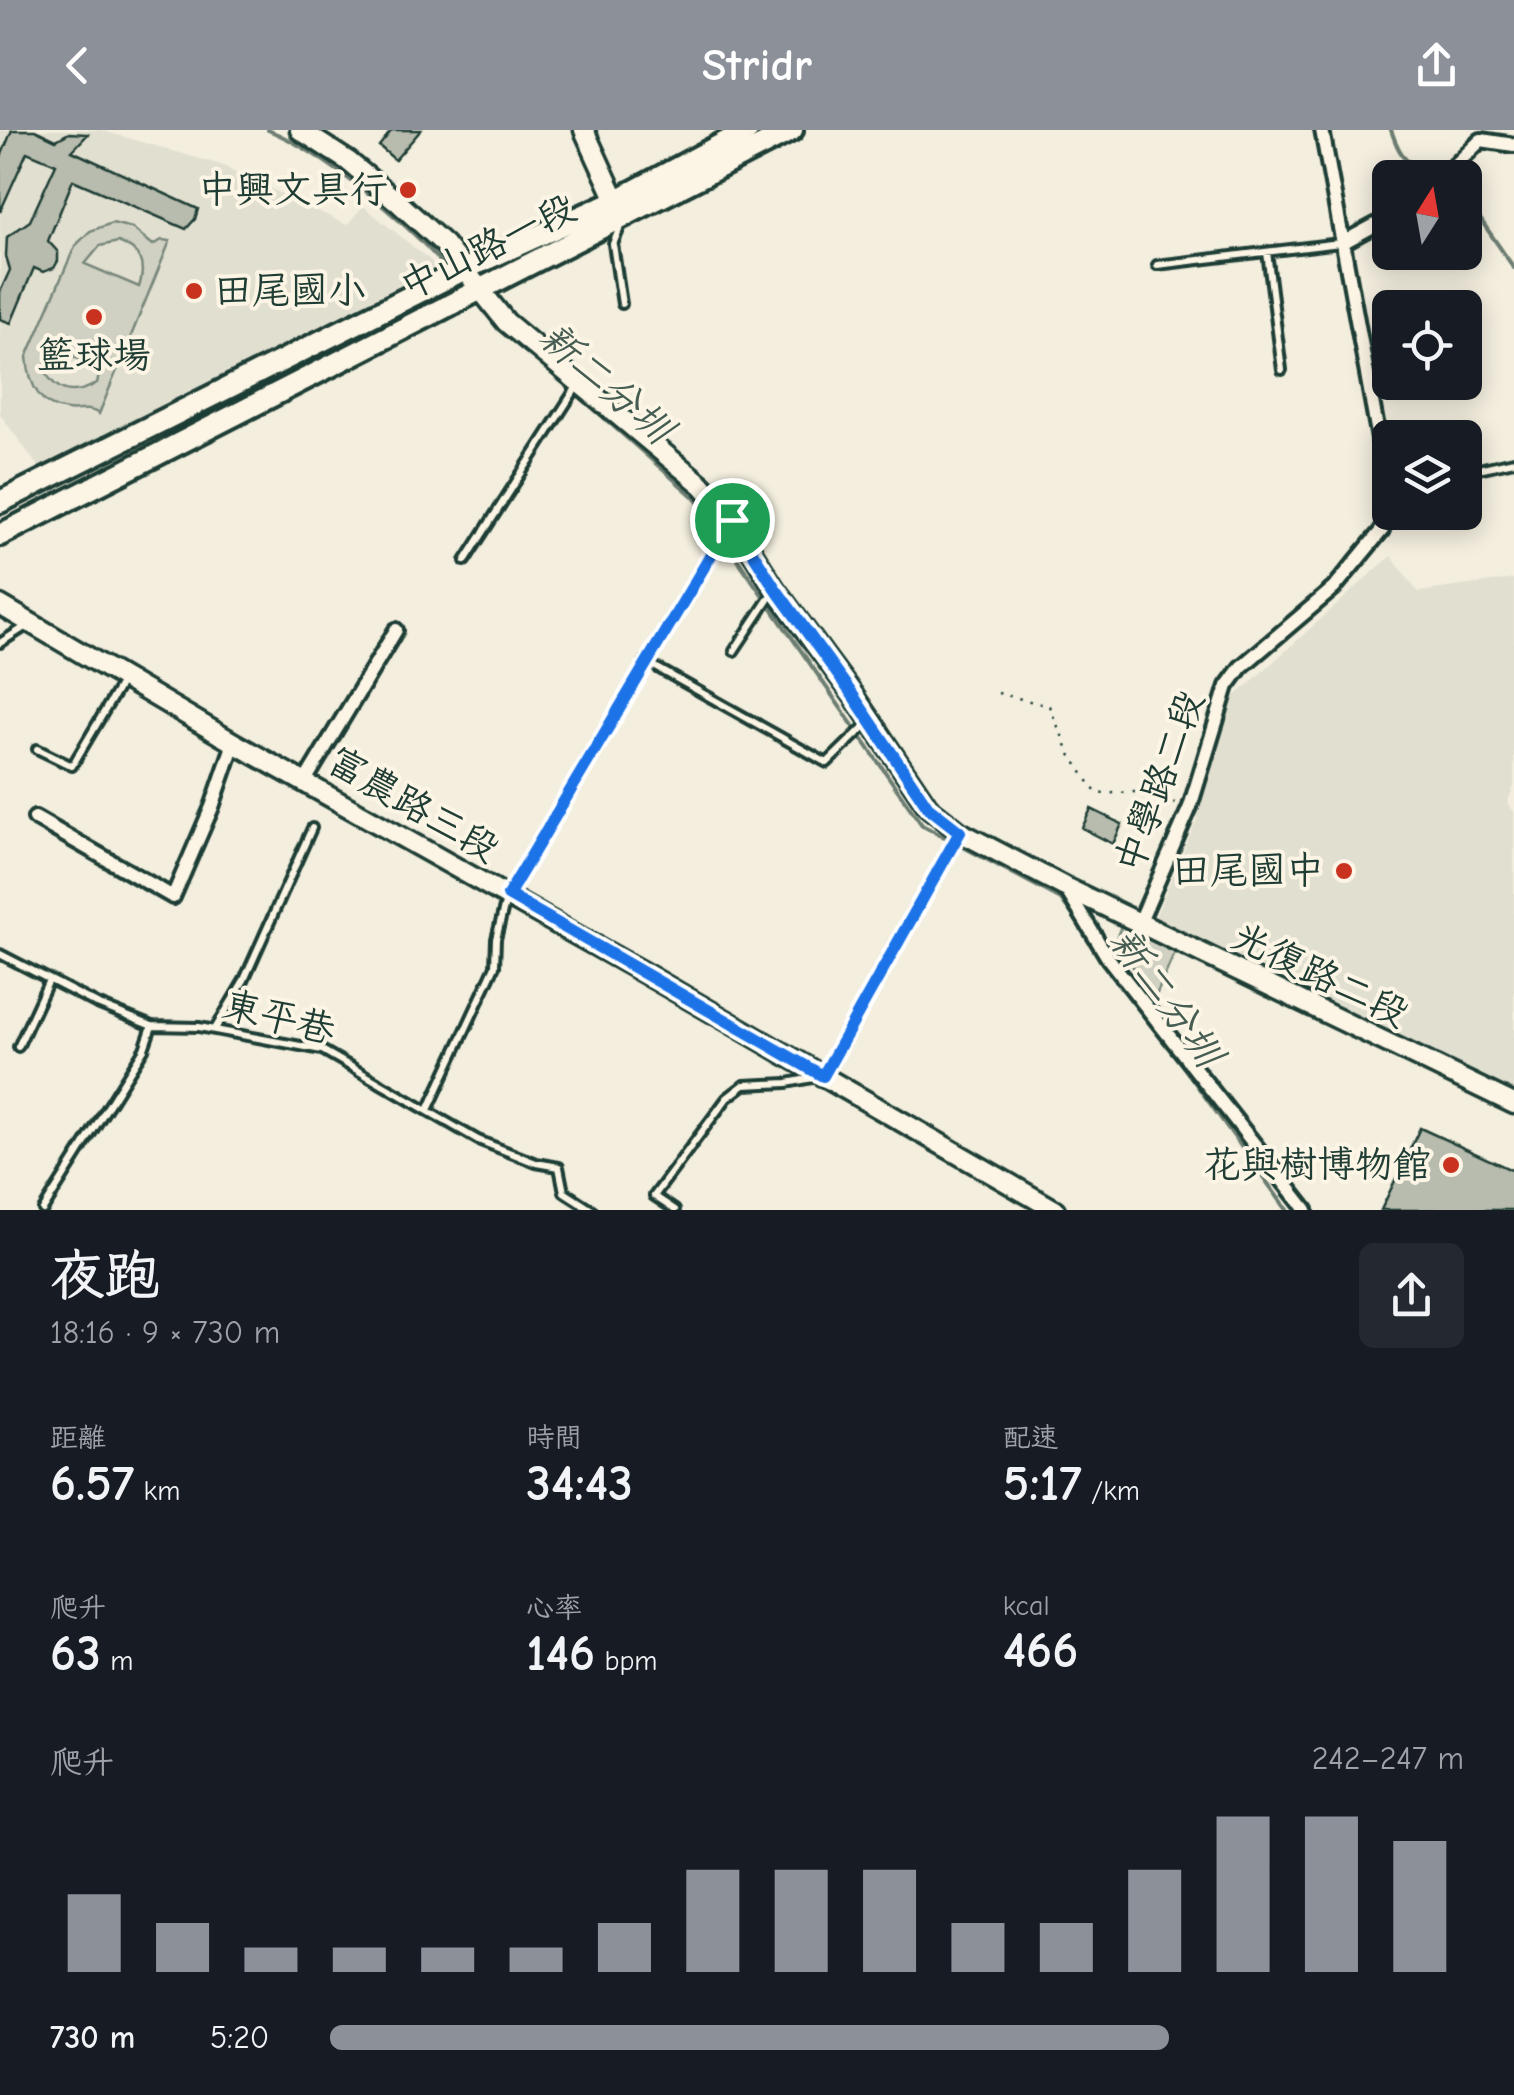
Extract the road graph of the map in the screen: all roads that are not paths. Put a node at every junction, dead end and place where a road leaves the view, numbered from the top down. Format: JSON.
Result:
{"nodes":[{"id":1,"x":584,"y":130,"type":"edge"},
{"id":2,"x":748,"y":130,"type":"edge"},
{"id":3,"x":792,"y":130,"type":"edge"},
{"id":4,"x":1322,"y":130,"type":"edge"},
{"id":5,"x":304,"y":131,"type":"edge"},
{"id":6,"x":1503,"y":139,"type":"edge"},
{"id":7,"x":1460,"y":160,"type":"edge"},
{"id":8,"x":620,"y":209,"type":"junction"},
{"id":9,"x":1372,"y":226,"type":"edge"},
{"id":10,"x":1342,"y":242,"type":"junction"},
{"id":11,"x":1267,"y":252,"type":"junction"},
{"id":12,"x":1157,"y":265,"type":"dead end"},
{"id":13,"x":473,"y":278,"type":"junction"},
{"id":14,"x":622,"y":304,"type":"dead end"},
{"id":15,"x":1282,"y":370,"type":"dead end"},
{"id":16,"x":578,"y":384,"type":"junction"},
{"id":17,"x":1376,"y":420,"type":"edge"},
{"id":18,"x":1514,"y":461,"type":"edge"},
{"id":19,"x":1482,"y":468,"type":"edge"},
{"id":20,"x":0,"y":502,"type":"edge"},
{"id":21,"x":732,"y":520,"type":"junction"},
{"id":22,"x":1382,"y":530,"type":"edge"},
{"id":23,"x":0,"y":534,"type":"edge"},
{"id":24,"x":465,"y":562,"type":"dead end"},
{"id":25,"x":775,"y":588,"type":"junction"},
{"id":26,"x":0,"y":605,"type":"edge"},
{"id":27,"x":30,"y":623,"type":"junction"},
{"id":28,"x":396,"y":630,"type":"dead end"},
{"id":29,"x":0,"y":643,"type":"edge"},
{"id":30,"x":734,"y":651,"type":"dead end"},
{"id":31,"x":646,"y":661,"type":"junction"},
{"id":32,"x":124,"y":678,"type":"junction"},
{"id":33,"x":870,"y":721,"type":"junction"},
{"id":34,"x":234,"y":742,"type":"junction"},
{"id":35,"x":37,"y":749,"type":"dead end"},
{"id":36,"x":305,"y":781,"type":"junction"},
{"id":37,"x":35,"y":818,"type":"dead end"},
{"id":38,"x":312,"y":828,"type":"dead end"},
{"id":39,"x":960,"y":832,"type":"junction"},
{"id":40,"x":1064,"y":887,"type":"junction"},
{"id":41,"x":508,"y":895,"type":"junction"},
{"id":42,"x":1139,"y":924,"type":"junction"},
{"id":43,"x":0,"y":954,"type":"edge"},
{"id":44,"x":49,"y":980,"type":"junction"},
{"id":45,"x":152,"y":1026,"type":"junction"},
{"id":46,"x":214,"y":1030,"type":"junction"},
{"id":47,"x":18,"y":1047,"type":"dead end"},
{"id":48,"x":823,"y":1076,"type":"junction"},
{"id":49,"x":1514,"y":1104,"type":"edge"},
{"id":50,"x":428,"y":1110,"type":"junction"},
{"id":51,"x":664,"y":1204,"type":"junction"},
{"id":52,"x":43,"y":1210,"type":"edge"},
{"id":53,"x":592,"y":1210,"type":"edge"},
{"id":54,"x":652,"y":1210,"type":"edge"},
{"id":55,"x":675,"y":1210,"type":"edge"},
{"id":56,"x":1055,"y":1210,"type":"edge"},
{"id":57,"x":1306,"y":1210,"type":"edge"}],
"edges":[{"from":1,"to":8,"type":"street"},
{"from":2,"to":8,"type":"main road","name":"中山路一段"},
{"from":3,"to":8,"type":"main road","name":"中山路一段"},
{"from":4,"to":10,"type":"street","name":"中學路二段"},
{"from":5,"to":13,"type":"street","name":"光復路二段"},
{"from":6,"to":7,"type":"street"},
{"from":8,"to":13,"type":"main road","name":"中山路一段"},
{"from":8,"to":14,"type":"lane"},
{"from":9,"to":10,"type":"street"},
{"from":10,"to":11,"type":"lane"},
{"from":10,"to":17,"type":"street","name":"中學路二段"},
{"from":11,"to":12,"type":"lane"},
{"from":11,"to":15,"type":"lane"},
{"from":13,"to":16,"type":"street","name":"光復路二段"},
{"from":13,"to":20,"type":"main road","name":"中山路一段"},
{"from":13,"to":23,"type":"main road","name":"中山路一段"},
{"from":16,"to":21,"type":"street","name":"光復路二段"},
{"from":16,"to":24,"type":"lane"},
{"from":18,"to":19,"type":"lane"},
{"from":21,"to":25,"type":"street","name":"光復路二段"},
{"from":21,"to":31,"type":"lane"},
{"from":22,"to":42,"type":"street","name":"中學路二段"},
{"from":25,"to":30,"type":"lane"},
{"from":25,"to":33,"type":"street","name":"光復路二段"},
{"from":26,"to":27,"type":"street","name":"富農路三段"},
{"from":27,"to":29,"type":"lane"},
{"from":27,"to":32,"type":"street","name":"富農路三段"},
{"from":28,"to":36,"type":"street"},
{"from":31,"to":33,"type":"lane"},
{"from":31,"to":41,"type":"lane"},
{"from":32,"to":34,"type":"street","name":"富農路三段"},
{"from":32,"to":35,"type":"lane"},
{"from":33,"to":39,"type":"street","name":"光復路二段"},
{"from":34,"to":36,"type":"street","name":"富農路三段"},
{"from":34,"to":37,"type":"street"},
{"from":36,"to":41,"type":"street","name":"富農路三段"},
{"from":38,"to":46,"type":"lane"},
{"from":39,"to":40,"type":"street","name":"光復路二段"},
{"from":39,"to":48,"type":"lane"},
{"from":40,"to":42,"type":"street","name":"光復路二段"},
{"from":40,"to":57,"type":"street"},
{"from":41,"to":48,"type":"street","name":"富農路三段"},
{"from":41,"to":50,"type":"lane"},
{"from":42,"to":49,"type":"street","name":"光復路二段"},
{"from":43,"to":44,"type":"lane","name":"東平巷"},
{"from":44,"to":45,"type":"lane","name":"東平巷"},
{"from":44,"to":47,"type":"lane"},
{"from":45,"to":46,"type":"lane","name":"東平巷"},
{"from":45,"to":52,"type":"lane"},
{"from":46,"to":50,"type":"lane","name":"東平巷"},
{"from":48,"to":51,"type":"lane"},
{"from":48,"to":56,"type":"street","name":"富農路三段"},
{"from":50,"to":53,"type":"lane","name":"東平巷"},
{"from":51,"to":54,"type":"lane"},
{"from":51,"to":55,"type":"lane"}]}
